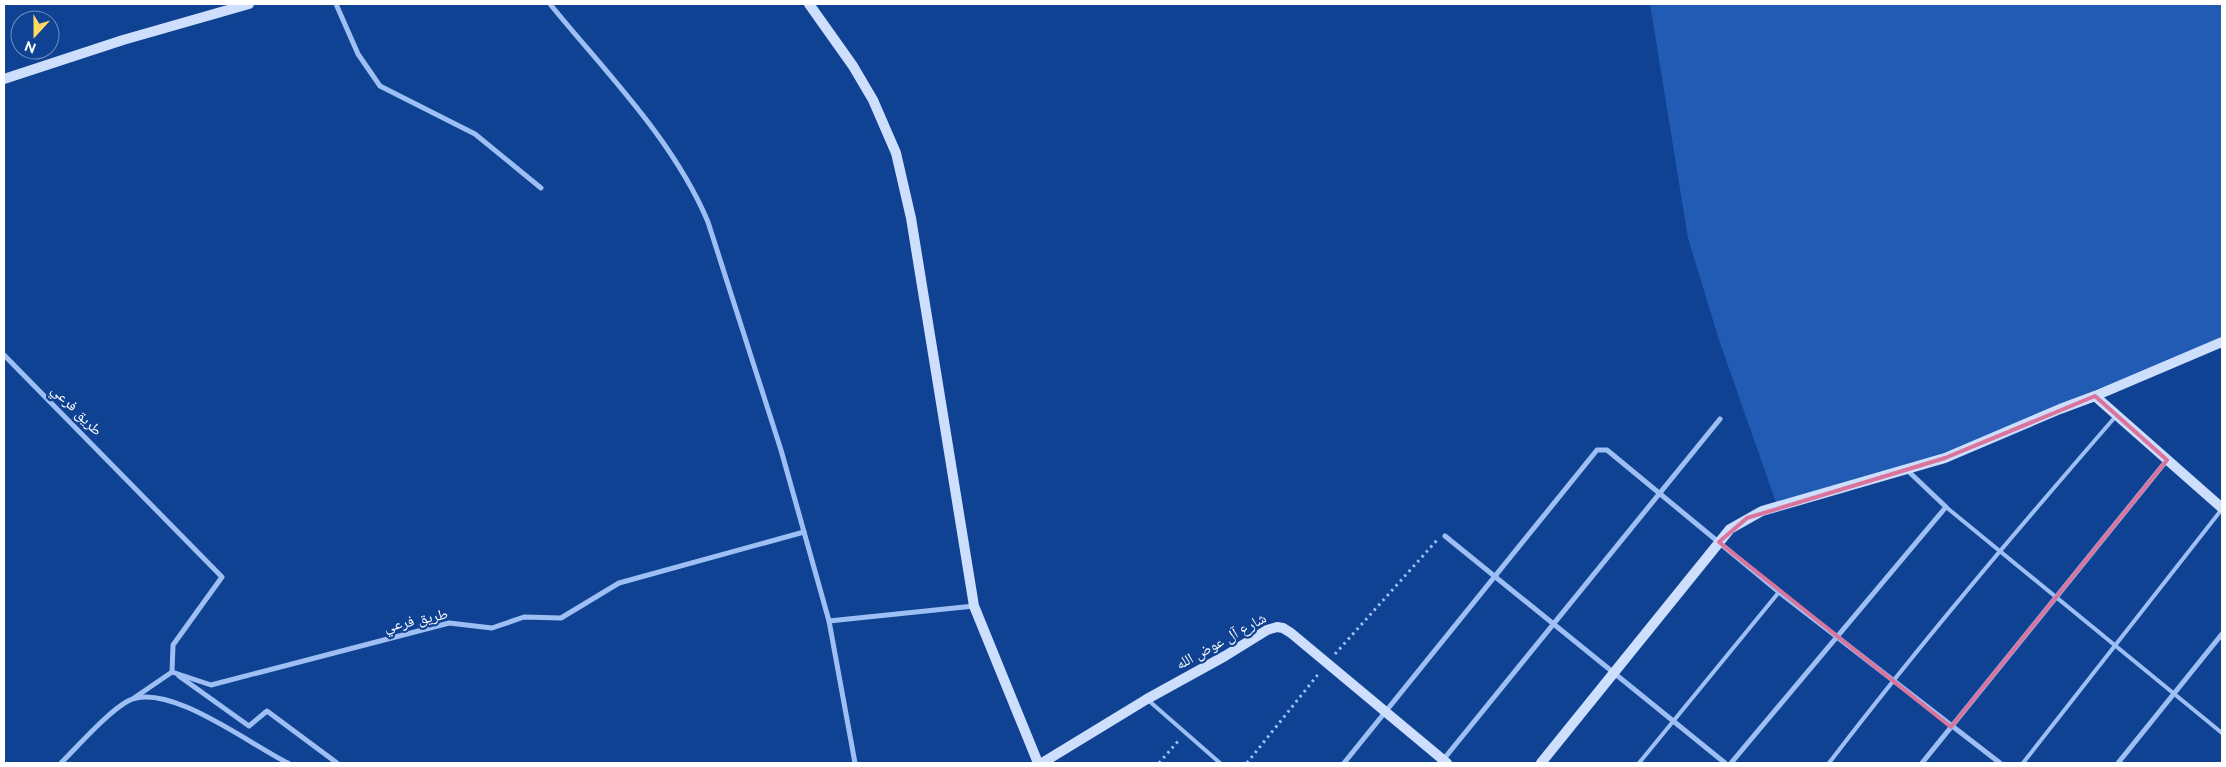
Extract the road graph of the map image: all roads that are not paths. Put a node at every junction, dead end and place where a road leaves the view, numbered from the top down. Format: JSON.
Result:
{"nodes":[{"id":1,"x":249,"y":4,"type":"edge"},
{"id":2,"x":336,"y":4,"type":"edge"},
{"id":3,"x":550,"y":4,"type":"edge"},
{"id":4,"x":808,"y":4,"type":"edge"},
{"id":5,"x":4,"y":79,"type":"edge"},
{"id":6,"x":541,"y":188,"type":"dead end"},
{"id":7,"x":2222,"y":342,"type":"edge"},
{"id":8,"x":4,"y":355,"type":"edge"},
{"id":9,"x":2095,"y":396,"type":"junction"},
{"id":10,"x":2116,"y":416,"type":"junction"},
{"id":11,"x":1720,"y":419,"type":"dead end"},
{"id":12,"x":2167,"y":460,"type":"junction"},
{"id":13,"x":1906,"y":469,"type":"junction"},
{"id":14,"x":1659,"y":493,"type":"junction"},
{"id":15,"x":1946,"y":507,"type":"junction"},
{"id":16,"x":2222,"y":508,"type":"edge"},
{"id":17,"x":804,"y":532,"type":"junction"},
{"id":18,"x":1444,"y":536,"type":"road end"},
{"id":19,"x":1719,"y":542,"type":"junction"},
{"id":20,"x":1999,"y":551,"type":"junction"},
{"id":21,"x":1495,"y":577,"type":"junction"},
{"id":22,"x":1779,"y":592,"type":"junction"},
{"id":23,"x":2055,"y":597,"type":"junction"},
{"id":24,"x":974,"y":606,"type":"junction"},
{"id":25,"x":829,"y":621,"type":"junction"},
{"id":26,"x":1552,"y":624,"type":"junction"},
{"id":27,"x":2222,"y":634,"type":"edge"},
{"id":28,"x":1837,"y":636,"type":"junction"},
{"id":29,"x":2116,"y":646,"type":"junction"},
{"id":30,"x":172,"y":672,"type":"junction"},
{"id":31,"x":1613,"y":673,"type":"junction"},
{"id":32,"x":1892,"y":680,"type":"junction"},
{"id":33,"x":2174,"y":694,"type":"junction"},
{"id":34,"x":134,"y":698,"type":"junction"},
{"id":35,"x":1147,"y":699,"type":"junction"},
{"id":36,"x":1386,"y":713,"type":"junction"},
{"id":37,"x":1673,"y":722,"type":"junction"},
{"id":38,"x":1951,"y":727,"type":"junction"},
{"id":39,"x":2222,"y":733,"type":"edge"},
{"id":40,"x":1443,"y":762,"type":"edge"},
{"id":41,"x":61,"y":763,"type":"edge"},
{"id":42,"x":288,"y":763,"type":"edge"},
{"id":43,"x":337,"y":763,"type":"edge"},
{"id":44,"x":855,"y":763,"type":"edge"},
{"id":45,"x":1040,"y":763,"type":"edge"},
{"id":46,"x":1220,"y":763,"type":"edge"},
{"id":47,"x":1344,"y":763,"type":"edge"},
{"id":48,"x":1541,"y":763,"type":"edge"},
{"id":49,"x":1639,"y":763,"type":"edge"},
{"id":50,"x":1725,"y":763,"type":"edge"},
{"id":51,"x":1731,"y":763,"type":"edge"},
{"id":52,"x":1829,"y":763,"type":"edge"},
{"id":53,"x":1922,"y":763,"type":"edge"},
{"id":54,"x":2000,"y":763,"type":"edge"},
{"id":55,"x":2023,"y":763,"type":"edge"},
{"id":56,"x":2118,"y":763,"type":"edge"}],
"edges":[{"from":1,"to":5,"type":"street"},
{"from":2,"to":6,"type":"street"},
{"from":3,"to":17,"type":"street"},
{"from":4,"to":24,"type":"street"},
{"from":7,"to":9,"type":"street"},
{"from":8,"to":30,"type":"street","name":"طريق فرعي"},
{"from":9,"to":10,"type":"street"},
{"from":9,"to":13,"type":"street"},
{"from":10,"to":12,"type":"street"},
{"from":10,"to":20,"type":"lane"},
{"from":11,"to":14,"type":"street"},
{"from":12,"to":16,"type":"street"},
{"from":12,"to":23,"type":"street"},
{"from":13,"to":15,"type":"street"},
{"from":13,"to":19,"type":"street"},
{"from":14,"to":19,"type":"street"},
{"from":14,"to":21,"type":"street"},
{"from":14,"to":26,"type":"street"},
{"from":15,"to":20,"type":"lane"},
{"from":15,"to":28,"type":"street"},
{"from":16,"to":29,"type":"lane"},
{"from":17,"to":25,"type":"street"},
{"from":17,"to":30,"type":"street","name":"طريق فرعي"},
{"from":18,"to":21,"type":"street"},
{"from":19,"to":22,"type":"street"},
{"from":19,"to":31,"type":"street"},
{"from":20,"to":23,"type":"lane"},
{"from":20,"to":32,"type":"lane"},
{"from":21,"to":26,"type":"street"},
{"from":21,"to":36,"type":"street"},
{"from":22,"to":28,"type":"street"},
{"from":22,"to":37,"type":"lane"},
{"from":23,"to":29,"type":"lane"},
{"from":23,"to":38,"type":"street"},
{"from":24,"to":25,"type":"street"},
{"from":24,"to":45,"type":"street"},
{"from":25,"to":44,"type":"street"},
{"from":26,"to":31,"type":"street"},
{"from":26,"to":40,"type":"street"},
{"from":27,"to":33,"type":"street"},
{"from":28,"to":32,"type":"street"},
{"from":28,"to":51,"type":"street"},
{"from":29,"to":33,"type":"lane"},
{"from":29,"to":55,"type":"lane"},
{"from":30,"to":34,"type":"street"},
{"from":30,"to":43,"type":"street"},
{"from":31,"to":37,"type":"street"},
{"from":31,"to":48,"type":"street"},
{"from":32,"to":38,"type":"street"},
{"from":32,"to":52,"type":"lane"},
{"from":33,"to":39,"type":"lane"},
{"from":33,"to":56,"type":"street"},
{"from":34,"to":41,"type":"street"},
{"from":34,"to":42,"type":"street"},
{"from":35,"to":36,"type":"street","name":"شارع آل عوض الله"},
{"from":35,"to":45,"type":"street","name":"شارع آل عوض الله"},
{"from":35,"to":46,"type":"lane"},
{"from":36,"to":40,"type":"street","name":"شارع آل عوض الله"},
{"from":36,"to":47,"type":"street"},
{"from":37,"to":49,"type":"lane"},
{"from":37,"to":50,"type":"street"},
{"from":38,"to":53,"type":"street"},
{"from":38,"to":54,"type":"street"}]}
